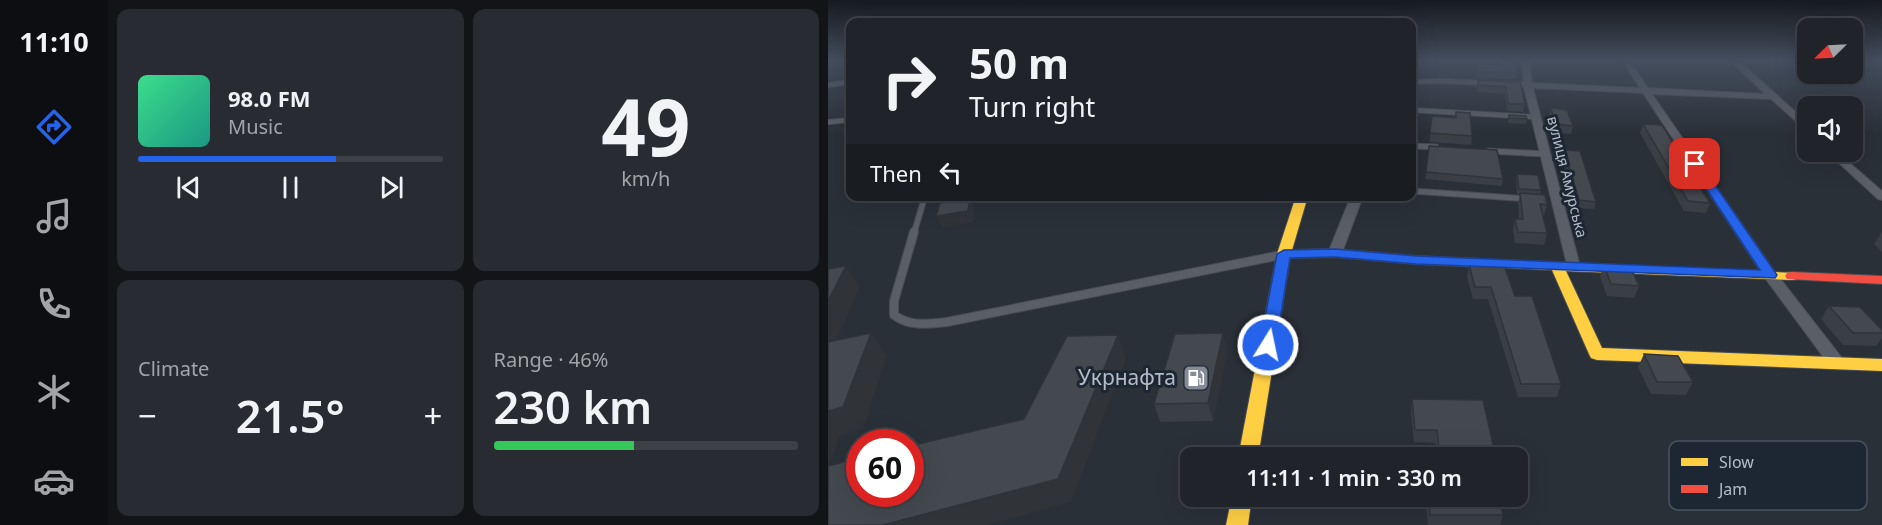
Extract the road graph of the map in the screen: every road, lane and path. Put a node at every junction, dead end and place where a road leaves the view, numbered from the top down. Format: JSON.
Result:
{"nodes":[{"id":1,"x":1509,"y":84,"type":"edge"},
{"id":2,"x":1642,"y":84,"type":"edge"},
{"id":3,"x":1759,"y":84,"type":"edge"},
{"id":4,"x":1528,"y":85,"type":"junction"},
{"id":5,"x":1646,"y":91,"type":"junction"},
{"id":6,"x":1773,"y":97,"type":"junction"},
{"id":7,"x":1416,"y":110,"type":"edge"},
{"id":8,"x":1536,"y":117,"type":"junction"},
{"id":9,"x":1797,"y":119,"type":"edge"},
{"id":10,"x":846,"y":120,"type":"edge"},
{"id":11,"x":828,"y":122,"type":"edge"},
{"id":12,"x":1416,"y":146,"type":"edge"},
{"id":13,"x":1445,"y":148,"type":"edge"},
{"id":14,"x":1478,"y":150,"type":"edge"},
{"id":15,"x":1545,"y":154,"type":"junction"},
{"id":16,"x":1843,"y":162,"type":"edge"},
{"id":17,"x":1416,"y":191,"type":"edge"},
{"id":18,"x":1882,"y":197,"type":"edge"},
{"id":19,"x":1535,"y":200,"type":"edge"},
{"id":20,"x":924,"y":201,"type":"edge"},
{"id":21,"x":1300,"y":201,"type":"edge"},
{"id":22,"x":1355,"y":201,"type":"edge"},
{"id":23,"x":1335,"y":253,"type":"junction"},
{"id":24,"x":1284,"y":254,"type":"junction"},
{"id":25,"x":1557,"y":266,"type":"junction"},
{"id":26,"x":1573,"y":266,"type":"junction"},
{"id":27,"x":1770,"y":275,"type":"junction"},
{"id":28,"x":1882,"y":280,"type":"edge"},
{"id":29,"x":1836,"y":362,"type":"junction"},
{"id":30,"x":1882,"y":365,"type":"edge"},
{"id":31,"x":1250,"y":447,"type":"edge"},
{"id":32,"x":1240,"y":507,"type":"edge"},
{"id":33,"x":1237,"y":525,"type":"edge"}],
"edges":[{"from":1,"to":4,"type":"street"},
{"from":2,"to":5,"type":"street"},
{"from":3,"to":6,"type":"street"},
{"from":4,"to":5,"type":"street"},
{"from":4,"to":8,"type":"street","name":"вулиця Амурська"},
{"from":5,"to":6,"type":"street"},
{"from":5,"to":27,"type":"street"},
{"from":6,"to":9,"type":"street"},
{"from":7,"to":8,"type":"lane"},
{"from":8,"to":15,"type":"street","name":"вулиця Амурська"},
{"from":10,"to":11,"type":"lane"},
{"from":12,"to":13,"type":"lane"},
{"from":14,"to":15,"type":"lane"},
{"from":15,"to":26,"type":"street","name":"вулиця Амурська"},
{"from":16,"to":18,"type":"street"},
{"from":17,"to":19,"type":"lane"},
{"from":20,"to":24,"type":"lane"},
{"from":21,"to":24,"type":"street"},
{"from":22,"to":23,"type":"street"},
{"from":23,"to":24,"type":"street"},
{"from":23,"to":25,"type":"street"},
{"from":24,"to":31,"type":"street"},
{"from":25,"to":26,"type":"street"},
{"from":25,"to":29,"type":"street"},
{"from":26,"to":27,"type":"street"},
{"from":27,"to":28,"type":"street"},
{"from":27,"to":29,"type":"street"},
{"from":29,"to":30,"type":"street"},
{"from":32,"to":33,"type":"street"}]}
